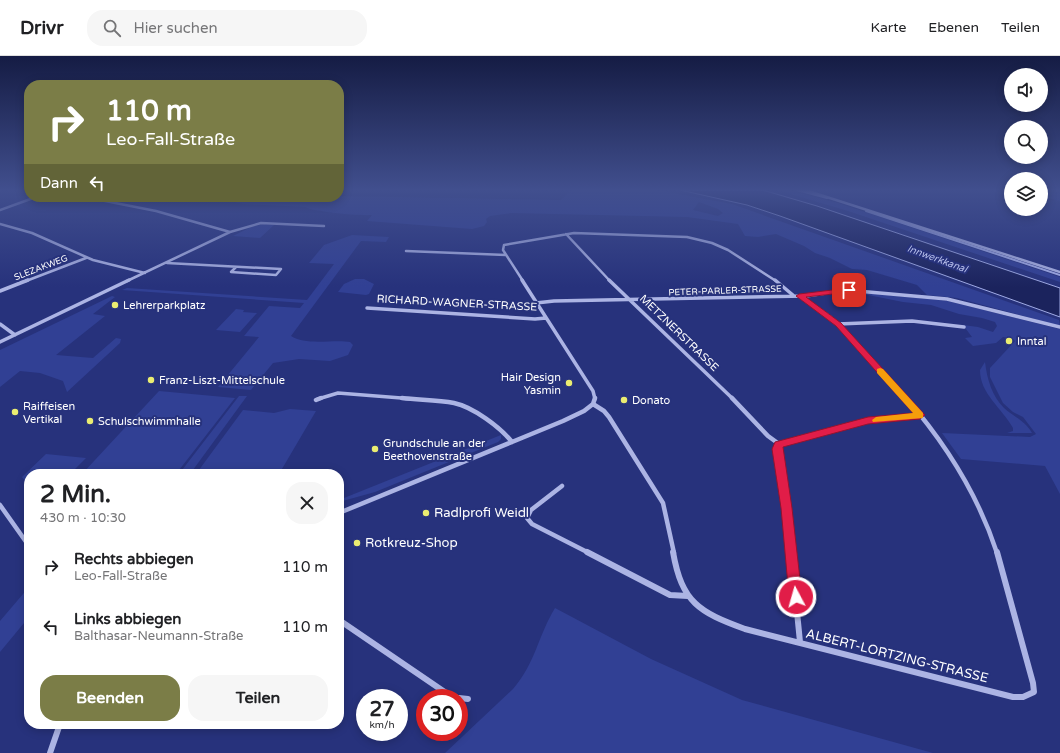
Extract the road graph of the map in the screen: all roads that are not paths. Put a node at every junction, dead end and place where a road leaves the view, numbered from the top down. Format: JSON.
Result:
{"nodes":[{"id":1,"x":201,"y":223,"type":"edge"},
{"id":2,"x":906,"y":223,"type":"edge"},
{"id":3,"x":0,"y":224,"type":"edge"},
{"id":4,"x":324,"y":226,"type":"dead end"},
{"id":5,"x":230,"y":232,"type":"junction"},
{"id":6,"x":566,"y":234,"type":"junction"},
{"id":7,"x":406,"y":251,"type":"dead end"},
{"id":8,"x":506,"y":255,"type":"junction"},
{"id":9,"x":86,"y":258,"type":"junction"},
{"id":10,"x":166,"y":263,"type":"junction"},
{"id":11,"x":236,"y":267,"type":"junction"},
{"id":12,"x":1060,"y":272,"type":"edge"},
{"id":13,"x":145,"y":273,"type":"junction"},
{"id":14,"x":0,"y":291,"type":"edge"},
{"id":15,"x":797,"y":296,"type":"junction"},
{"id":16,"x":632,"y":300,"type":"junction"},
{"id":17,"x":536,"y":303,"type":"junction"},
{"id":18,"x":366,"y":308,"type":"dead end"},
{"id":19,"x":546,"y":318,"type":"junction"},
{"id":20,"x":0,"y":324,"type":"edge"},
{"id":21,"x":838,"y":324,"type":"junction"},
{"id":22,"x":964,"y":327,"type":"dead end"},
{"id":23,"x":1060,"y":327,"type":"edge"},
{"id":24,"x":15,"y":335,"type":"junction"},
{"id":25,"x":0,"y":342,"type":"edge"},
{"id":26,"x":316,"y":400,"type":"dead end"},
{"id":27,"x":593,"y":404,"type":"junction"},
{"id":28,"x":920,"y":415,"type":"junction"},
{"id":29,"x":512,"y":442,"type":"junction"},
{"id":30,"x":779,"y":444,"type":"junction"},
{"id":31,"x":562,"y":486,"type":"dead end"},
{"id":32,"x":0,"y":505,"type":"edge"},
{"id":33,"x":344,"y":511,"type":"edge"},
{"id":34,"x":24,"y":539,"type":"edge"},
{"id":35,"x":688,"y":596,"type":"junction"},
{"id":36,"x":344,"y":623,"type":"edge"},
{"id":37,"x":800,"y":642,"type":"junction"},
{"id":38,"x":440,"y":689,"type":"edge"},
{"id":39,"x":58,"y":729,"type":"edge"},
{"id":40,"x":50,"y":753,"type":"edge"}],
"edges":[{"from":1,"to":5,"type":"street"},
{"from":2,"to":12,"type":"street"},
{"from":3,"to":9,"type":"street"},
{"from":4,"to":5,"type":"street"},
{"from":5,"to":10,"type":"street"},
{"from":6,"to":8,"type":"street","name":"RICHARD-WAGNER-STRASSE"},
{"from":6,"to":15,"type":"street"},
{"from":6,"to":16,"type":"street","name":"METZNERSTRASSE"},
{"from":7,"to":8,"type":"street"},
{"from":8,"to":17,"type":"street","name":"RICHARD-WAGNER-STRASSE"},
{"from":9,"to":13,"type":"street"},
{"from":9,"to":14,"type":"street","name":"SLEZAKWEG"},
{"from":10,"to":11,"type":"street"},
{"from":10,"to":13,"type":"street"},
{"from":11,"to":11,"type":"street"},
{"from":13,"to":24,"type":"street"},
{"from":15,"to":16,"type":"street","name":"PETER-PARLER-STRASSE"},
{"from":15,"to":21,"type":"street"},
{"from":15,"to":23,"type":"street","name":"PETER-PARLER-STRASSE"},
{"from":16,"to":17,"type":"street","name":"PETER-PARLER-STRASSE"},
{"from":16,"to":30,"type":"street","name":"METZNERSTRASSE"},
{"from":17,"to":19,"type":"street","name":"RICHARD-WAGNER-STRASSE"},
{"from":18,"to":19,"type":"street","name":"RICHARD-WAGNER-STRASSE"},
{"from":19,"to":27,"type":"street","name":"RICHARD-WAGNER-STRASSE"},
{"from":20,"to":24,"type":"street"},
{"from":21,"to":22,"type":"street"},
{"from":21,"to":28,"type":"street"},
{"from":24,"to":25,"type":"street"},
{"from":26,"to":29,"type":"street"},
{"from":27,"to":29,"type":"street"},
{"from":27,"to":35,"type":"street"},
{"from":28,"to":30,"type":"street"},
{"from":28,"to":37,"type":"street","name":"ALBERT-LORTZING-STRASSE"},
{"from":29,"to":33,"type":"street"},
{"from":30,"to":37,"type":"street"},
{"from":31,"to":35,"type":"street"},
{"from":32,"to":34,"type":"street"},
{"from":35,"to":37,"type":"street","name":"ALBERT-LORTZING-STRASSE"},
{"from":36,"to":38,"type":"street"},
{"from":39,"to":40,"type":"street"}]}
